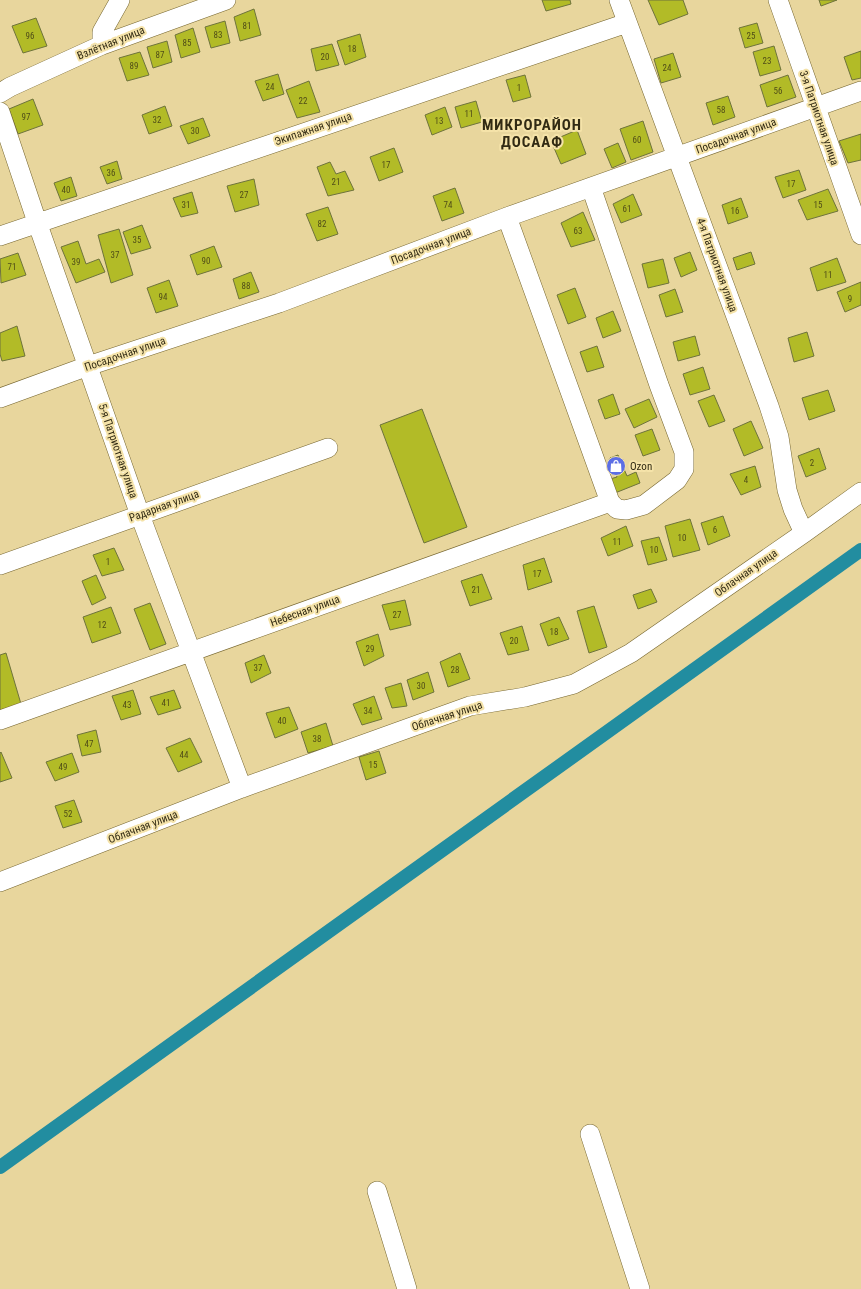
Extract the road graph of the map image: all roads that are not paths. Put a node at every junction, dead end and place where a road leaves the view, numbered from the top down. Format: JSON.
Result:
{"nodes":[{"id":1,"x":120,"y":0,"type":"edge"},
{"id":2,"x":226,"y":0,"type":"edge"},
{"id":3,"x":619,"y":0,"type":"edge"},
{"id":4,"x":778,"y":0,"type":"edge"},
{"id":5,"x":627,"y":23,"type":"junction"},
{"id":6,"x":102,"y":45,"type":"junction"},
{"id":7,"x":861,"y":91,"type":"edge"},
{"id":8,"x":0,"y":93,"type":"edge"},
{"id":9,"x":815,"y":107,"type":"junction"},
{"id":10,"x":0,"y":112,"type":"edge"},
{"id":11,"x":677,"y":157,"type":"junction"},
{"id":12,"x":591,"y":187,"type":"junction"},
{"id":13,"x":507,"y":217,"type":"junction"},
{"id":14,"x":37,"y":222,"type":"junction"},
{"id":15,"x":861,"y":235,"type":"edge"},
{"id":16,"x":0,"y":236,"type":"edge"},
{"id":17,"x":88,"y":366,"type":"junction"},
{"id":18,"x":0,"y":398,"type":"edge"},
{"id":19,"x":328,"y":448,"type":"dead end"},
{"id":20,"x":861,"y":492,"type":"edge"},
{"id":21,"x":610,"y":502,"type":"junction"},
{"id":22,"x":140,"y":515,"type":"junction"},
{"id":23,"x":804,"y":533,"type":"junction"},
{"id":24,"x":0,"y":565,"type":"edge"},
{"id":25,"x":191,"y":652,"type":"junction"},
{"id":26,"x":0,"y":720,"type":"edge"},
{"id":27,"x":242,"y":788,"type":"junction"},
{"id":28,"x":0,"y":882,"type":"edge"},
{"id":29,"x":590,"y":1134,"type":"dead end"},
{"id":30,"x":377,"y":1191,"type":"dead end"},
{"id":31,"x":407,"y":1289,"type":"edge"},
{"id":32,"x":640,"y":1289,"type":"edge"}],
"edges":[{"from":1,"to":6,"type":"street"},
{"from":2,"to":6,"type":"street","name":"Взлётная улица"},
{"from":3,"to":5,"type":"street","name":"4-я Патриотная улица"},
{"from":4,"to":9,"type":"street","name":"3-я Патриотная улица"},
{"from":5,"to":11,"type":"street","name":"4-я Патриотная улица"},
{"from":5,"to":14,"type":"street","name":"Экипажная улица"},
{"from":6,"to":8,"type":"street","name":"Взлётная улица"},
{"from":7,"to":9,"type":"street","name":"Посадочная улица"},
{"from":9,"to":11,"type":"street","name":"Посадочная улица"},
{"from":9,"to":15,"type":"street","name":"3-я Патриотная улица"},
{"from":10,"to":14,"type":"street","name":"5-я Патриотная улица"},
{"from":11,"to":12,"type":"street","name":"Посадочная улица"},
{"from":11,"to":23,"type":"street","name":"4-я Патриотная улица"},
{"from":12,"to":13,"type":"street","name":"Посадочная улица"},
{"from":12,"to":21,"type":"street"},
{"from":13,"to":17,"type":"street","name":"Посадочная улица"},
{"from":13,"to":21,"type":"street"},
{"from":14,"to":16,"type":"street","name":"Экипажная улица"},
{"from":14,"to":17,"type":"street","name":"5-я Патриотная улица"},
{"from":17,"to":18,"type":"street","name":"Посадочная улица"},
{"from":17,"to":22,"type":"street","name":"5-я Патриотная улица"},
{"from":19,"to":22,"type":"street","name":"Радарная улица"},
{"from":20,"to":23,"type":"street","name":"Облачная улица"},
{"from":21,"to":25,"type":"street","name":"Небесная улица"},
{"from":22,"to":24,"type":"street","name":"Радарная улица"},
{"from":22,"to":25,"type":"street","name":"5-я Патриотная улица"},
{"from":23,"to":27,"type":"street","name":"Облачная улица"},
{"from":25,"to":26,"type":"street","name":"Небесная улица"},
{"from":25,"to":27,"type":"street","name":"5-я Патриотная улица"},
{"from":27,"to":28,"type":"street","name":"Облачная улица"},
{"from":29,"to":32,"type":"street"},
{"from":30,"to":31,"type":"street"}]}
